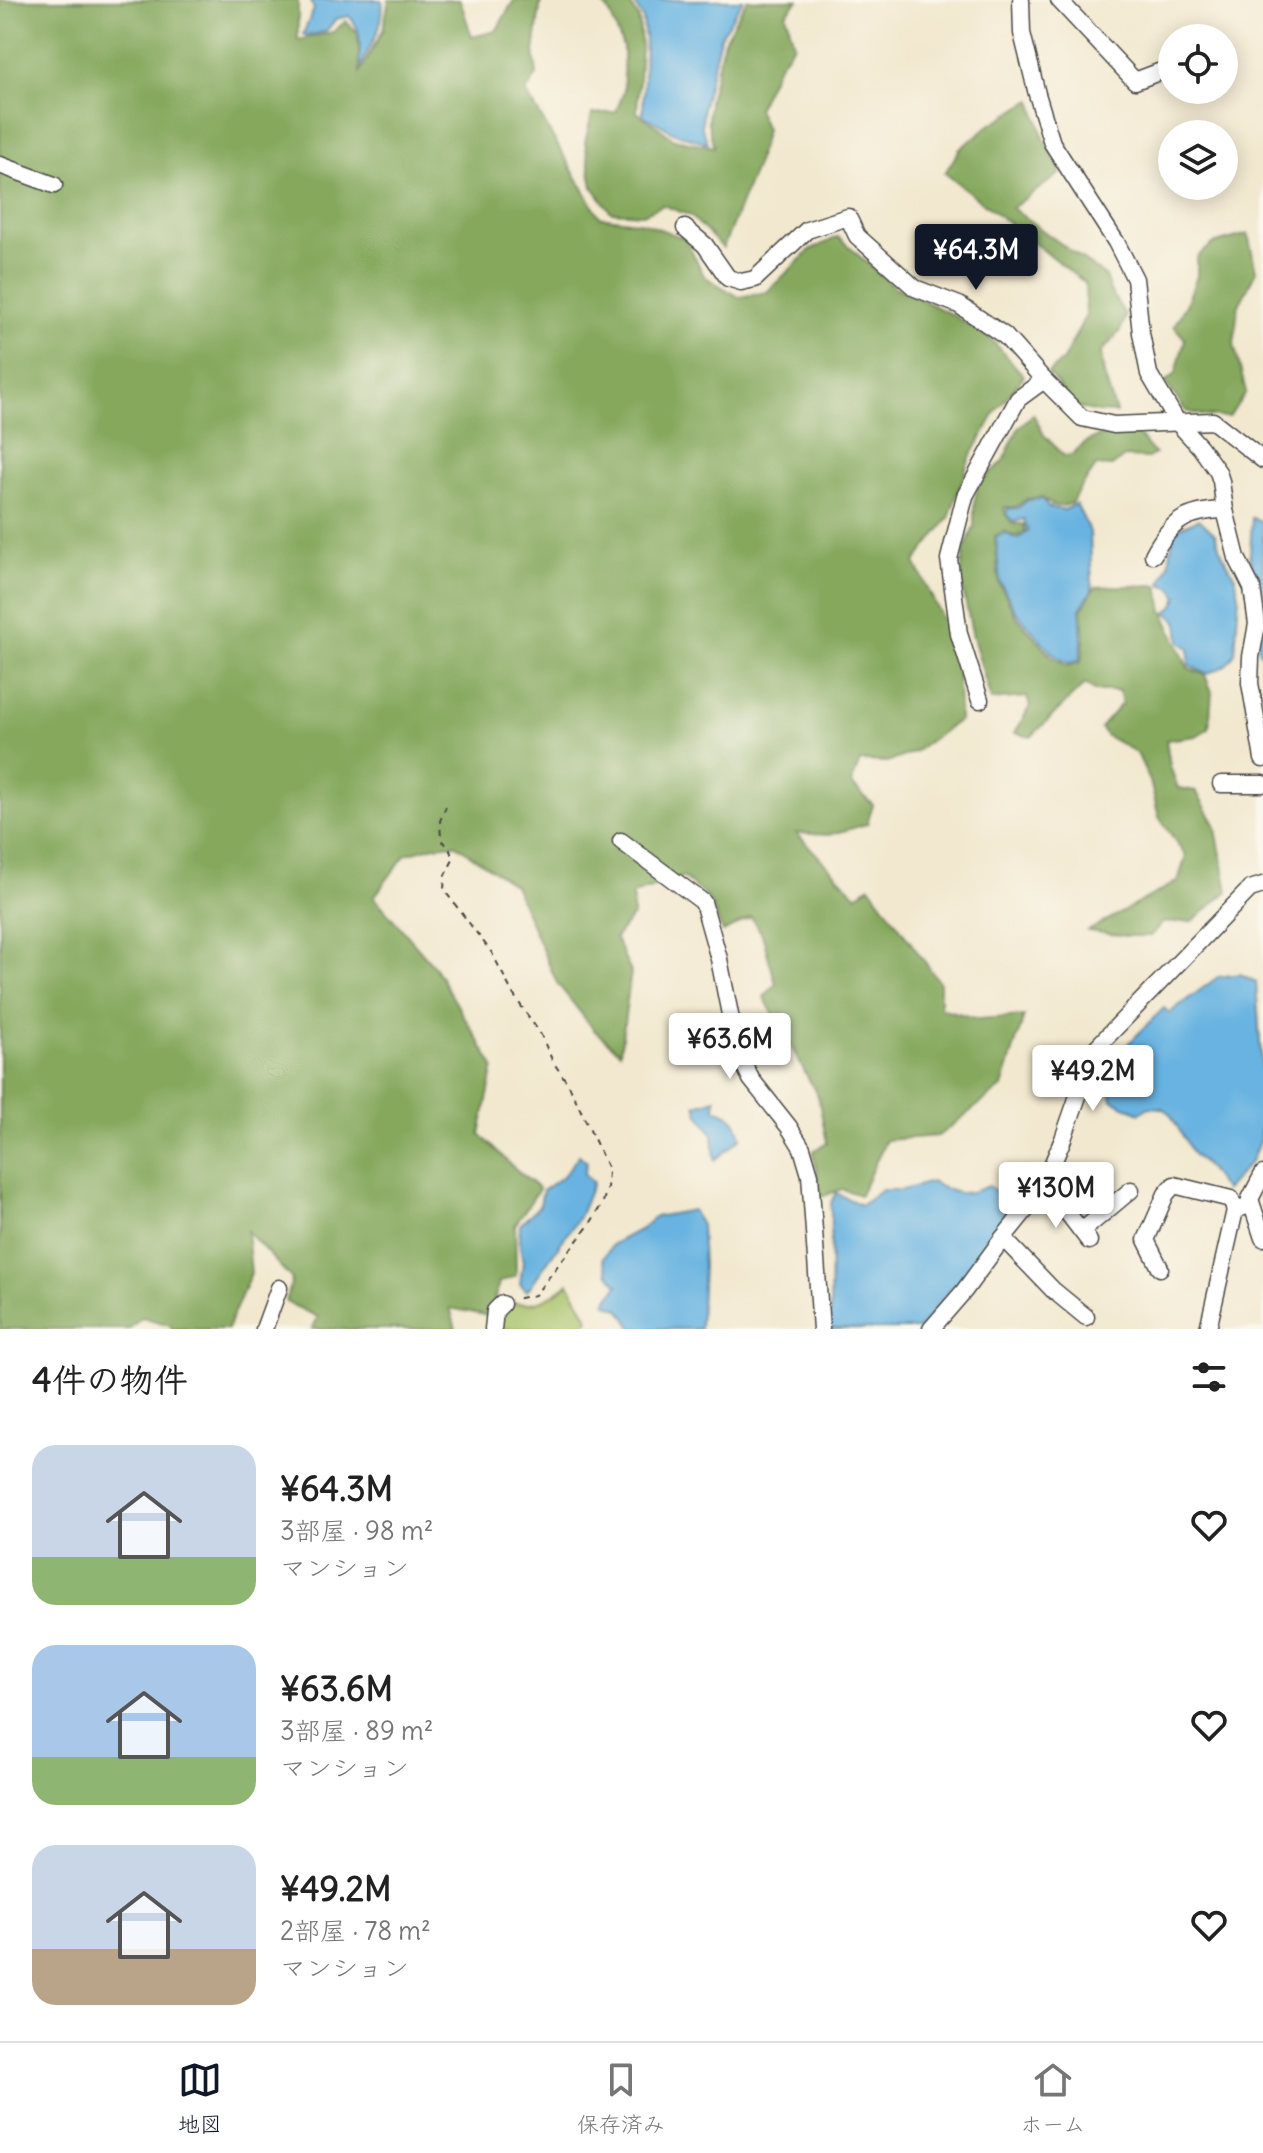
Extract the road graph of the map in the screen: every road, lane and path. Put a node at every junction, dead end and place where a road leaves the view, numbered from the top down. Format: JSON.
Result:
{"nodes":[{"id":1,"x":1021,"y":0,"type":"edge"},
{"id":2,"x":1059,"y":0,"type":"edge"},
{"id":3,"x":1158,"y":72,"type":"edge"},
{"id":4,"x":0,"y":165,"type":"edge"},
{"id":5,"x":54,"y":185,"type":"dead end"},
{"id":6,"x":685,"y":228,"type":"dead end"},
{"id":7,"x":1044,"y":380,"type":"junction"},
{"id":8,"x":1178,"y":423,"type":"junction"},
{"id":9,"x":1263,"y":460,"type":"edge"},
{"id":10,"x":1225,"y":510,"type":"junction"},
{"id":11,"x":1153,"y":555,"type":"dead end"},
{"id":12,"x":980,"y":700,"type":"dead end"},
{"id":13,"x":1263,"y":759,"type":"edge"},
{"id":14,"x":1221,"y":784,"type":"dead end"},
{"id":15,"x":1263,"y":784,"type":"edge"},
{"id":16,"x":446,"y":806,"type":"dead end"},
{"id":17,"x":621,"y":841,"type":"dead end"},
{"id":18,"x":1263,"y":885,"type":"edge"},
{"id":19,"x":1263,"y":1174,"type":"edge"},
{"id":20,"x":1131,"y":1190,"type":"dead end"},
{"id":21,"x":1041,"y":1191,"type":"junction"},
{"id":22,"x":1243,"y":1208,"type":"junction"},
{"id":23,"x":1003,"y":1238,"type":"junction"},
{"id":24,"x":1263,"y":1238,"type":"edge"},
{"id":25,"x":1160,"y":1268,"type":"dead end"},
{"id":26,"x":279,"y":1288,"type":"dead end"},
{"id":27,"x":502,"y":1304,"type":"joint"},
{"id":28,"x":1086,"y":1317,"type":"dead end"},
{"id":29,"x":264,"y":1329,"type":"edge"},
{"id":30,"x":493,"y":1329,"type":"edge"},
{"id":31,"x":821,"y":1329,"type":"edge"},
{"id":32,"x":931,"y":1329,"type":"edge"},
{"id":33,"x":1208,"y":1329,"type":"edge"}],
"edges":[{"from":1,"to":8,"type":"street"},
{"from":2,"to":3,"type":"street"},
{"from":4,"to":5,"type":"street"},
{"from":6,"to":7,"type":"street"},
{"from":7,"to":8,"type":"street"},
{"from":7,"to":12,"type":"street"},
{"from":8,"to":9,"type":"street"},
{"from":8,"to":10,"type":"street"},
{"from":10,"to":11,"type":"street"},
{"from":10,"to":13,"type":"street"},
{"from":14,"to":15,"type":"street"},
{"from":16,"to":27,"type":"path"},
{"from":17,"to":31,"type":"street"},
{"from":18,"to":21,"type":"street"},
{"from":19,"to":22,"type":"street"},
{"from":20,"to":21,"type":"street"},
{"from":21,"to":23,"type":"street"},
{"from":22,"to":24,"type":"street"},
{"from":22,"to":25,"type":"street"},
{"from":22,"to":33,"type":"street"},
{"from":23,"to":28,"type":"street"},
{"from":23,"to":32,"type":"street"},
{"from":26,"to":29,"type":"street"},
{"from":27,"to":30,"type":"street"}]}
